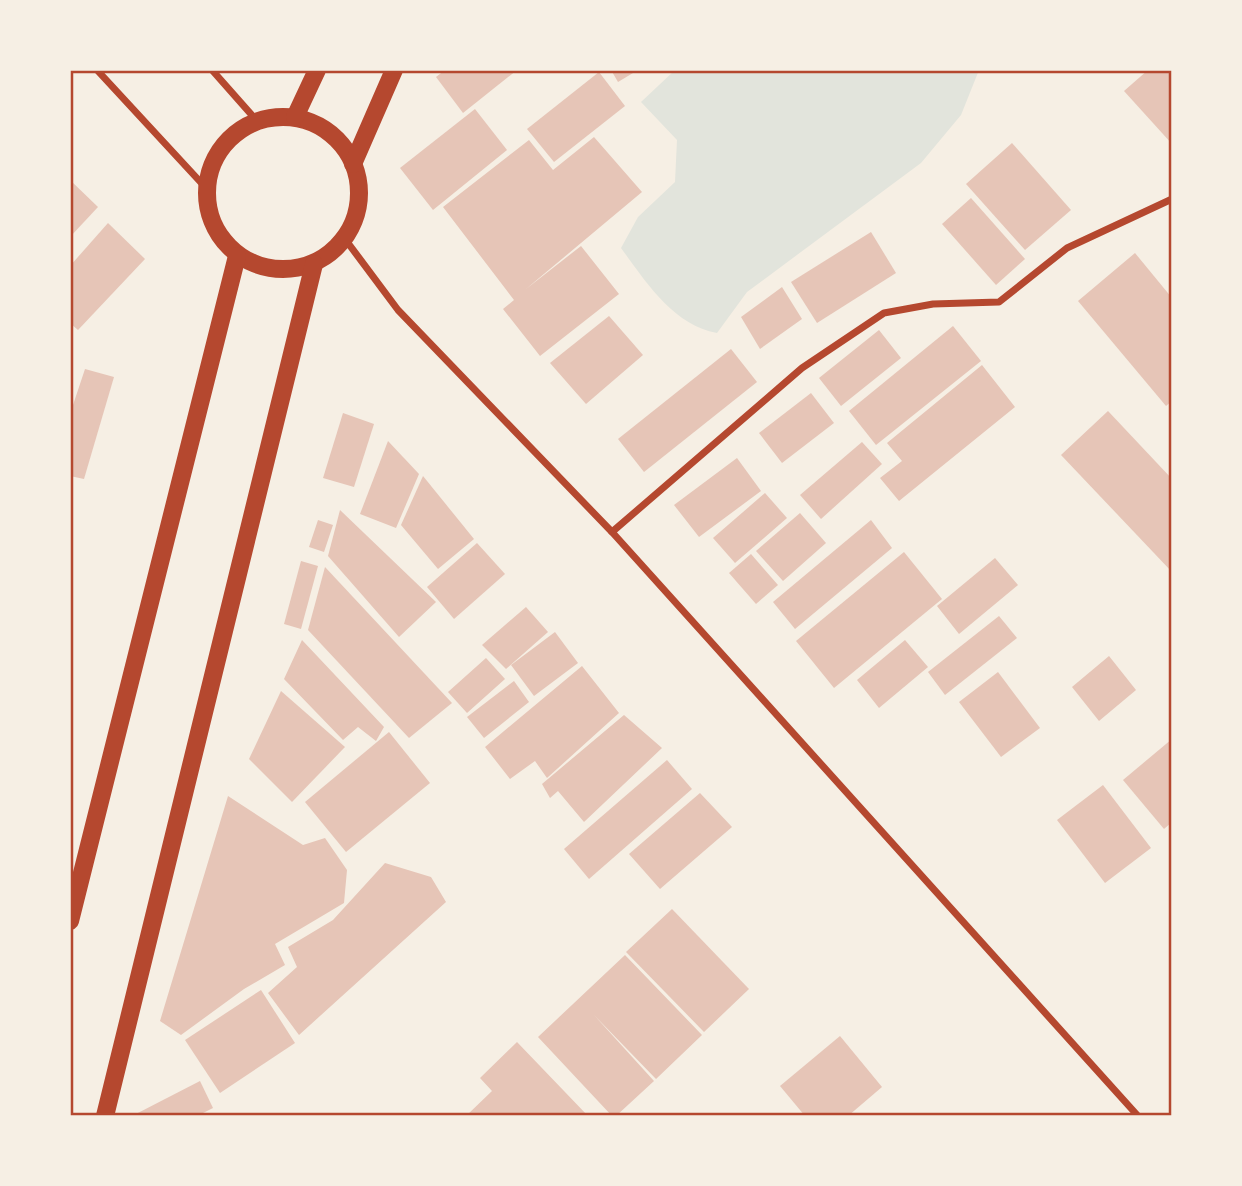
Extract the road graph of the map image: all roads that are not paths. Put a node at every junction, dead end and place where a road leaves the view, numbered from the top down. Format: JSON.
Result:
{"nodes":[{"id":1,"x":97,"y":70,"type":"edge"},
{"id":2,"x":212,"y":70,"type":"edge"},
{"id":3,"x":317,"y":70,"type":"edge"},
{"id":4,"x":394,"y":70,"type":"edge"},
{"id":5,"x":295,"y":117,"type":"junction"},
{"id":6,"x":257,"y":121,"type":"junction"},
{"id":7,"x":353,"y":164,"type":"junction"},
{"id":8,"x":206,"y":188,"type":"junction"},
{"id":9,"x":1172,"y":199,"type":"edge"},
{"id":10,"x":345,"y":239,"type":"junction"},
{"id":11,"x":237,"y":256,"type":"junction"},
{"id":12,"x":314,"y":264,"type":"junction"},
{"id":13,"x":612,"y":532,"type":"junction"},
{"id":14,"x":70,"y":921,"type":"edge"},
{"id":15,"x":105,"y":1116,"type":"edge"},
{"id":16,"x":1138,"y":1116,"type":"edge"}],
"edges":[{"from":1,"to":8,"type":"street"},
{"from":2,"to":6,"type":"street"},
{"from":3,"to":5,"type":"main road"},
{"from":4,"to":7,"type":"main road"},
{"from":5,"to":6,"type":"main road"},
{"from":5,"to":7,"type":"main road"},
{"from":6,"to":8,"type":"main road"},
{"from":7,"to":10,"type":"main road"},
{"from":8,"to":11,"type":"main road"},
{"from":9,"to":13,"type":"street"},
{"from":10,"to":12,"type":"main road"},
{"from":10,"to":13,"type":"street"},
{"from":11,"to":12,"type":"main road"},
{"from":11,"to":14,"type":"main road"},
{"from":12,"to":15,"type":"main road"},
{"from":13,"to":16,"type":"street"}]}
